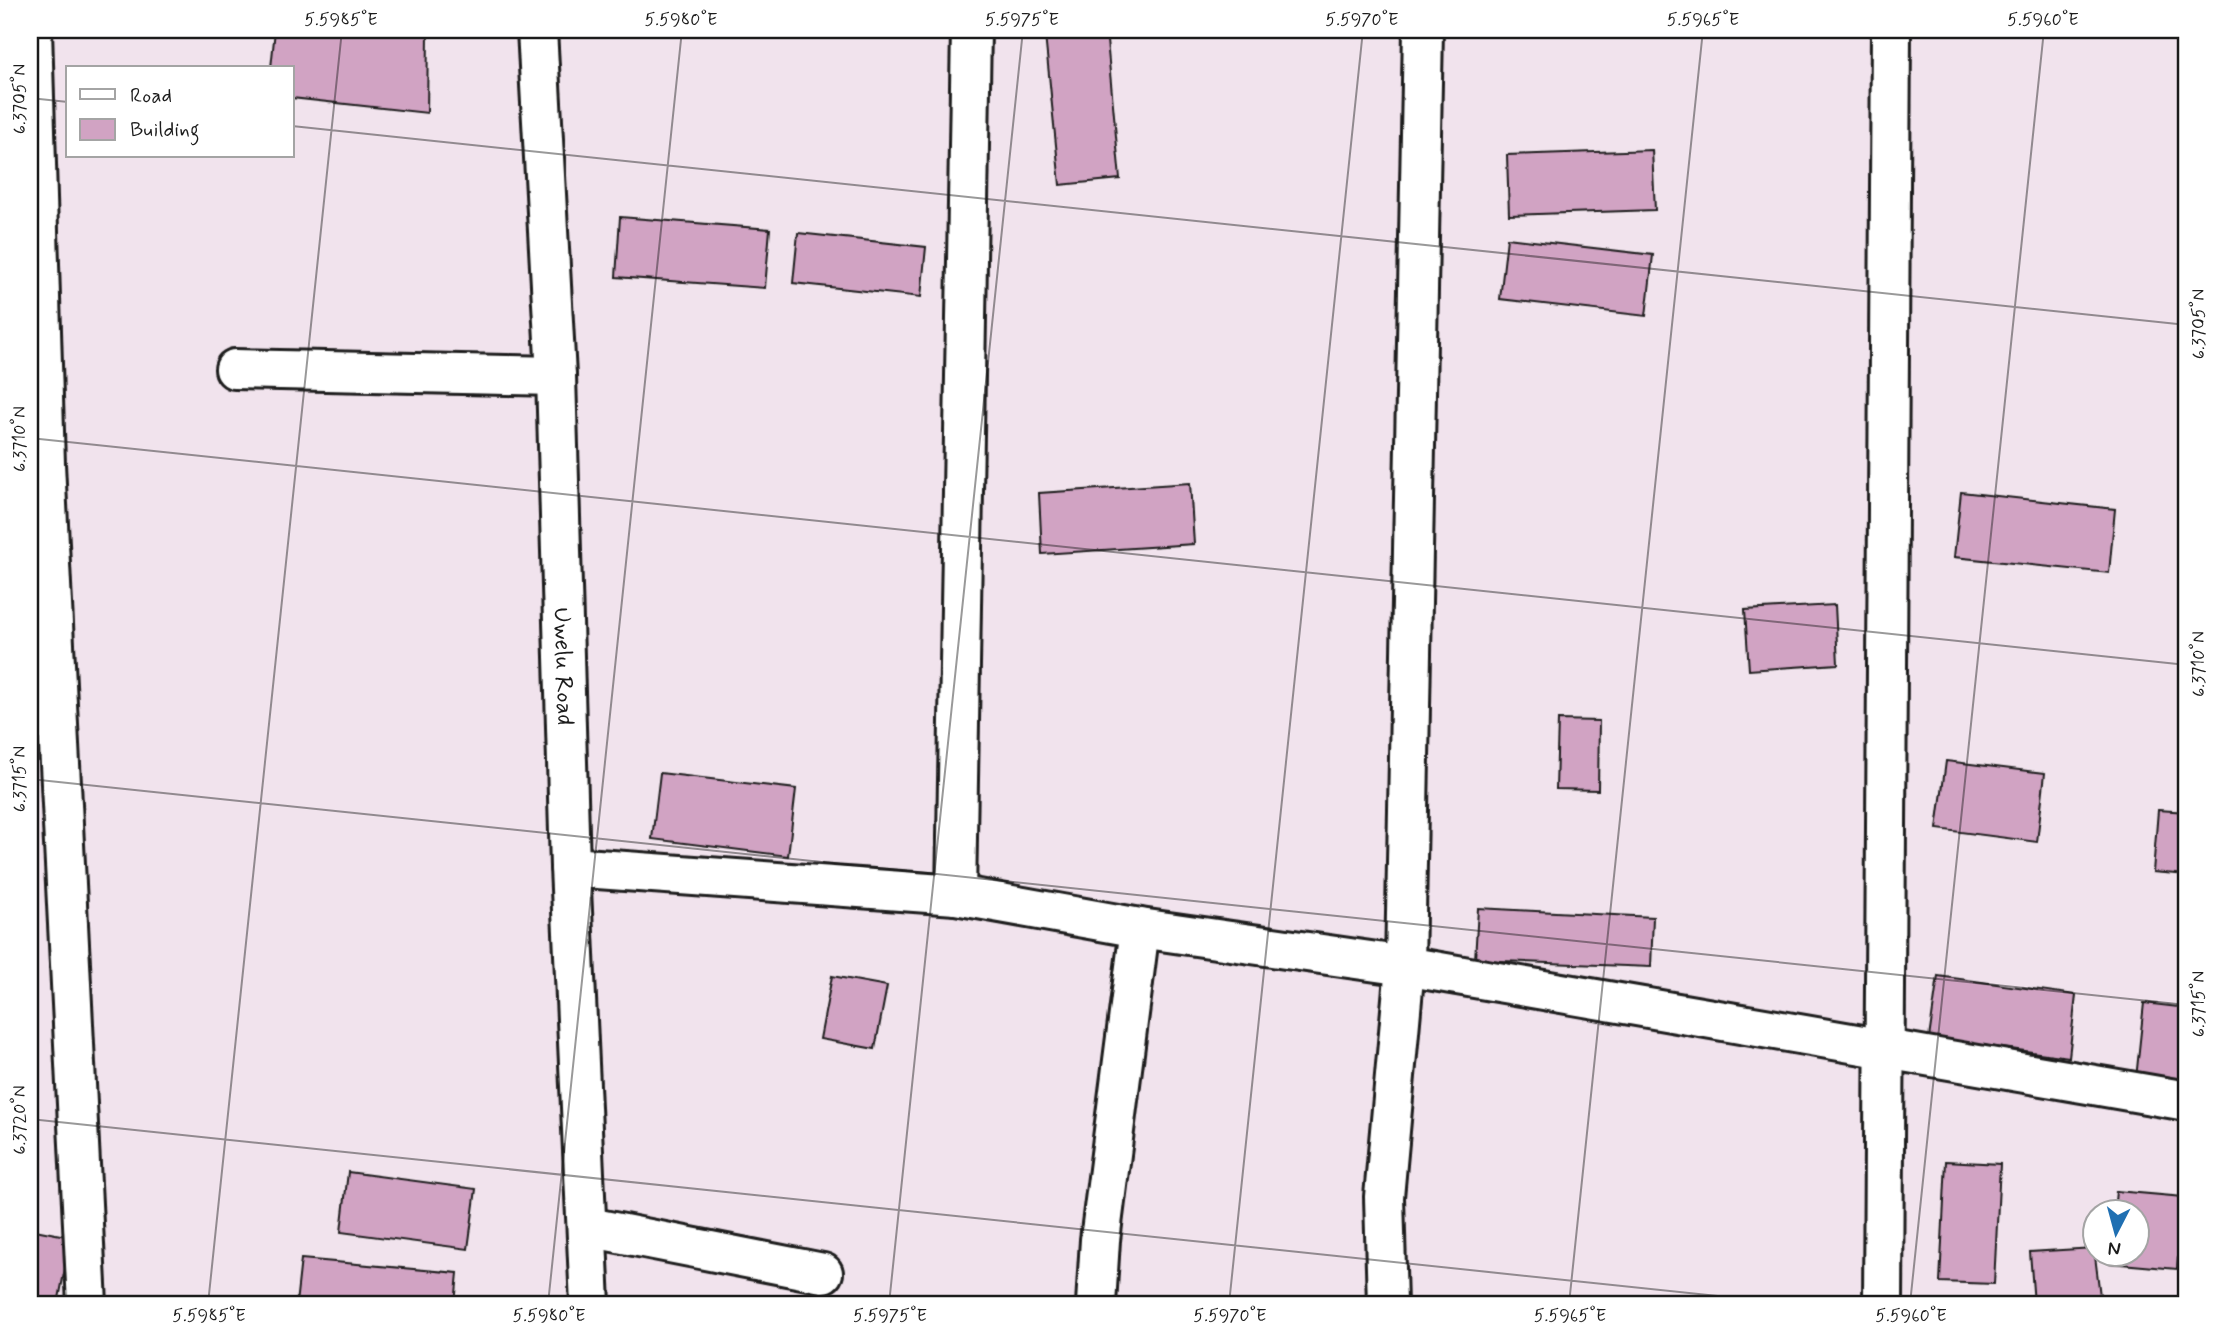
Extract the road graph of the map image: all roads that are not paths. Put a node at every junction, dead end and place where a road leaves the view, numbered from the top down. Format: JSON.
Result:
{"nodes":[{"id":1,"x":32,"y":30,"type":"edge"},
{"id":2,"x":537,"y":30,"type":"edge"},
{"id":3,"x":971,"y":30,"type":"edge"},
{"id":4,"x":1423,"y":30,"type":"edge"},
{"id":5,"x":1891,"y":30,"type":"edge"},
{"id":6,"x":235,"y":369,"type":"dead end"},
{"id":7,"x":556,"y":376,"type":"junction"},
{"id":8,"x":570,"y":867,"type":"junction"},
{"id":9,"x":956,"y":895,"type":"junction"},
{"id":10,"x":1140,"y":928,"type":"junction"},
{"id":11,"x":1405,"y":966,"type":"junction"},
{"id":12,"x":1886,"y":1049,"type":"junction"},
{"id":13,"x":2187,"y":1101,"type":"edge"},
{"id":14,"x":588,"y":1227,"type":"junction"},
{"id":15,"x":823,"y":1273,"type":"dead end"},
{"id":16,"x":87,"y":1304,"type":"edge"},
{"id":17,"x":590,"y":1304,"type":"edge"},
{"id":18,"x":1096,"y":1304,"type":"edge"},
{"id":19,"x":1387,"y":1304,"type":"edge"},
{"id":20,"x":1883,"y":1304,"type":"edge"}],
"edges":[{"from":1,"to":16,"type":"street"},
{"from":2,"to":7,"type":"street","name":"Uwelu Road"},
{"from":3,"to":9,"type":"street"},
{"from":4,"to":11,"type":"street"},
{"from":5,"to":12,"type":"street"},
{"from":6,"to":7,"type":"street"},
{"from":7,"to":8,"type":"street","name":"Uwelu Road"},
{"from":8,"to":9,"type":"street"},
{"from":8,"to":14,"type":"street","name":"Uwelu Road"},
{"from":9,"to":10,"type":"street"},
{"from":10,"to":11,"type":"street"},
{"from":10,"to":18,"type":"street"},
{"from":11,"to":12,"type":"street"},
{"from":11,"to":19,"type":"street"},
{"from":12,"to":13,"type":"street"},
{"from":12,"to":20,"type":"street"},
{"from":14,"to":15,"type":"street"},
{"from":14,"to":17,"type":"street","name":"Uwelu Road"}]}
